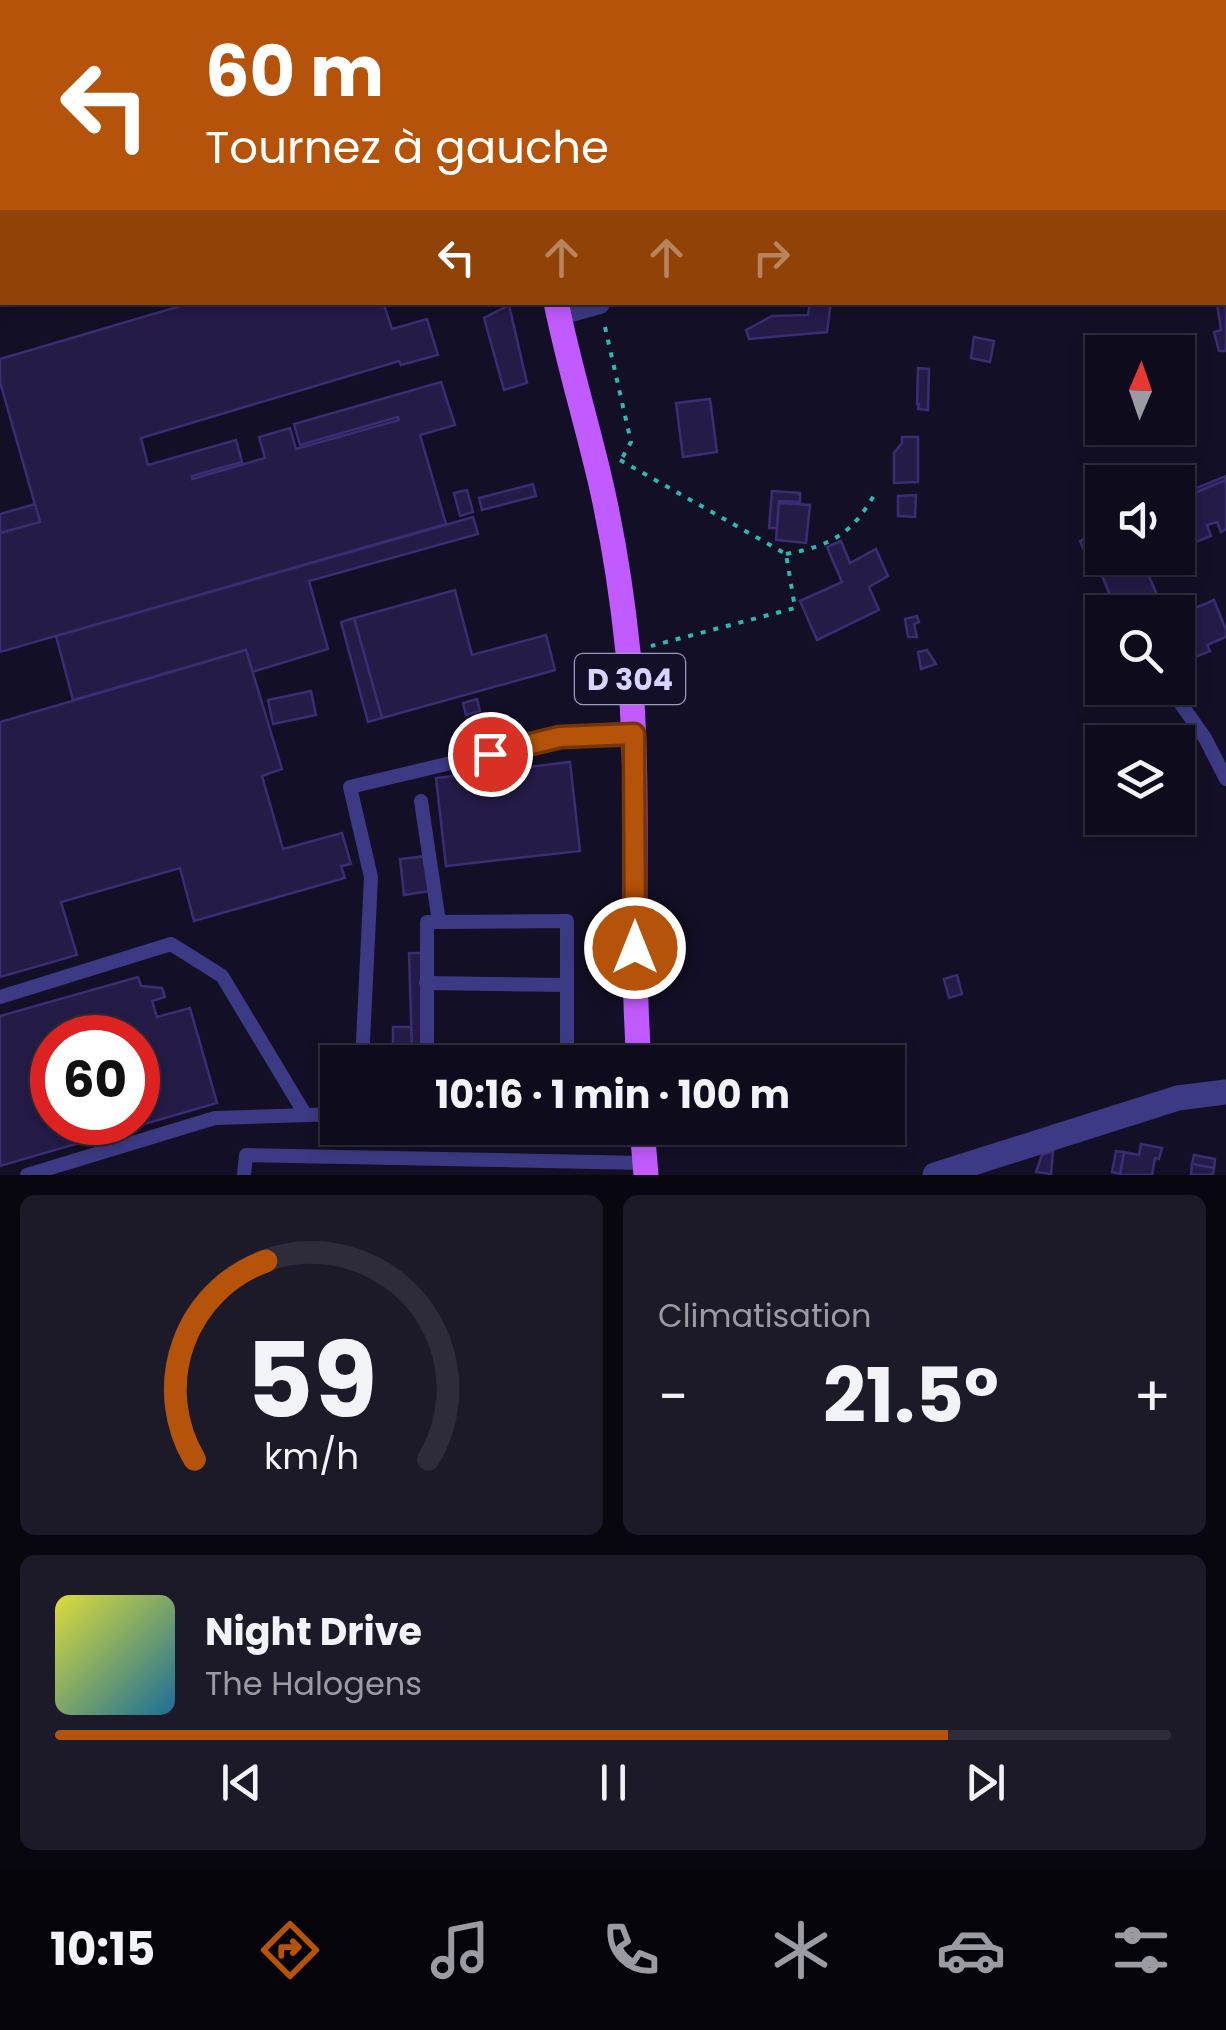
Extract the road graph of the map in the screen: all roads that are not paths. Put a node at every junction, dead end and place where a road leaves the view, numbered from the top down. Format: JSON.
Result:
{"nodes":[{"id":1,"x":557,"y":308,"type":"edge"},
{"id":2,"x":601,"y":311,"type":"edge"},
{"id":3,"x":1181,"y":705,"type":"edge"},
{"id":4,"x":634,"y":734,"type":"junction"},
{"id":5,"x":1226,"y":779,"type":"edge"},
{"id":6,"x":421,"y":802,"type":"dead end"},
{"id":7,"x":439,"y":922,"type":"junction"},
{"id":8,"x":426,"y":983,"type":"junction"},
{"id":9,"x":567,"y":985,"type":"junction"},
{"id":10,"x":0,"y":997,"type":"edge"},
{"id":11,"x":363,"y":1045,"type":"edge"},
{"id":12,"x":427,"y":1045,"type":"edge"},
{"id":13,"x":567,"y":1045,"type":"edge"},
{"id":14,"x":638,"y":1045,"type":"edge"},
{"id":15,"x":1226,"y":1092,"type":"edge"},
{"id":16,"x":305,"y":1114,"type":"junction"},
{"id":17,"x":320,"y":1114,"type":"edge"},
{"id":18,"x":646,"y":1169,"type":"edge"},
{"id":19,"x":27,"y":1175,"type":"edge"},
{"id":20,"x":244,"y":1175,"type":"edge"},
{"id":21,"x":936,"y":1175,"type":"edge"}],
"edges":[{"from":1,"to":2,"type":"street"},
{"from":1,"to":4,"type":"main road","number":"D 304"},
{"from":3,"to":5,"type":"lane"},
{"from":4,"to":11,"type":"lane"},
{"from":4,"to":14,"type":"main road","number":"D 304"},
{"from":6,"to":7,"type":"lane"},
{"from":7,"to":8,"type":"lane"},
{"from":7,"to":9,"type":"lane"},
{"from":8,"to":9,"type":"lane"},
{"from":8,"to":12,"type":"lane"},
{"from":9,"to":13,"type":"lane"},
{"from":10,"to":16,"type":"lane"},
{"from":15,"to":21,"type":"street"},
{"from":16,"to":17,"type":"lane"},
{"from":16,"to":19,"type":"lane"},
{"from":18,"to":20,"type":"lane"}]}
